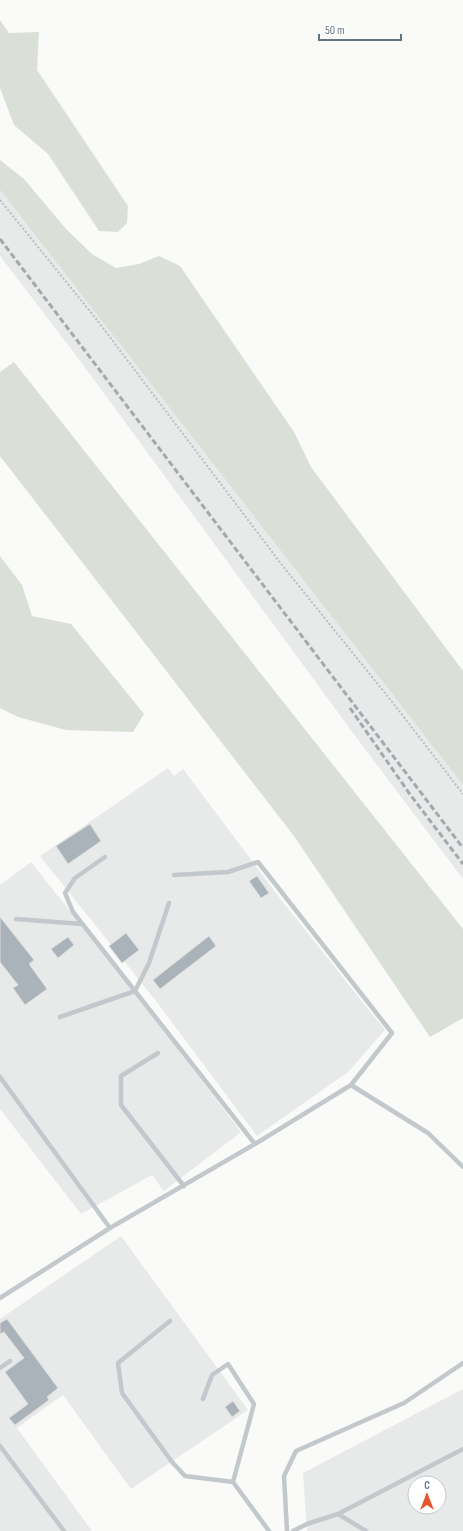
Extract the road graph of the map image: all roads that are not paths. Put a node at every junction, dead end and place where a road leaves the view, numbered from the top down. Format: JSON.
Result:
{"nodes":[{"id":1,"x":105,"y":857,"type":"dead end"},
{"id":2,"x":174,"y":875,"type":"dead end"},
{"id":3,"x":169,"y":903,"type":"dead end"},
{"id":4,"x":16,"y":919,"type":"dead end"},
{"id":5,"x":82,"y":924,"type":"junction"},
{"id":6,"x":135,"y":991,"type":"junction"},
{"id":7,"x":60,"y":1017,"type":"dead end"},
{"id":8,"x":158,"y":1052,"type":"dead end"},
{"id":9,"x":0,"y":1077,"type":"edge"},
{"id":10,"x":351,"y":1084,"type":"junction"},
{"id":11,"x":255,"y":1144,"type":"junction"},
{"id":12,"x":463,"y":1167,"type":"edge"},
{"id":13,"x":184,"y":1186,"type":"junction"},
{"id":14,"x":110,"y":1228,"type":"junction"},
{"id":15,"x":0,"y":1298,"type":"edge"},
{"id":16,"x":170,"y":1321,"type":"dead end"},
{"id":17,"x":10,"y":1360,"type":"dead end"},
{"id":18,"x":463,"y":1362,"type":"edge"},
{"id":19,"x":0,"y":1368,"type":"edge"},
{"id":20,"x":204,"y":1399,"type":"dead end"},
{"id":21,"x":0,"y":1446,"type":"edge"},
{"id":22,"x":463,"y":1449,"type":"edge"},
{"id":23,"x":233,"y":1482,"type":"junction"},
{"id":24,"x":338,"y":1514,"type":"junction"},
{"id":25,"x":64,"y":1531,"type":"edge"},
{"id":26,"x":269,"y":1531,"type":"edge"},
{"id":27,"x":287,"y":1531,"type":"edge"},
{"id":28,"x":293,"y":1531,"type":"edge"},
{"id":29,"x":366,"y":1531,"type":"edge"}],
"edges":[{"from":1,"to":5,"type":"lane"},
{"from":2,"to":10,"type":"lane"},
{"from":3,"to":6,"type":"lane"},
{"from":4,"to":5,"type":"lane"},
{"from":5,"to":6,"type":"lane"},
{"from":6,"to":7,"type":"lane"},
{"from":6,"to":11,"type":"lane"},
{"from":8,"to":13,"type":"lane"},
{"from":9,"to":14,"type":"lane"},
{"from":10,"to":11,"type":"lane"},
{"from":10,"to":12,"type":"lane"},
{"from":11,"to":13,"type":"lane"},
{"from":13,"to":14,"type":"lane"},
{"from":14,"to":15,"type":"lane"},
{"from":16,"to":23,"type":"lane"},
{"from":17,"to":19,"type":"lane"},
{"from":18,"to":27,"type":"lane"},
{"from":20,"to":23,"type":"lane"},
{"from":21,"to":25,"type":"lane"},
{"from":22,"to":24,"type":"lane"},
{"from":23,"to":26,"type":"lane"},
{"from":24,"to":28,"type":"lane"},
{"from":24,"to":29,"type":"lane"}]}
